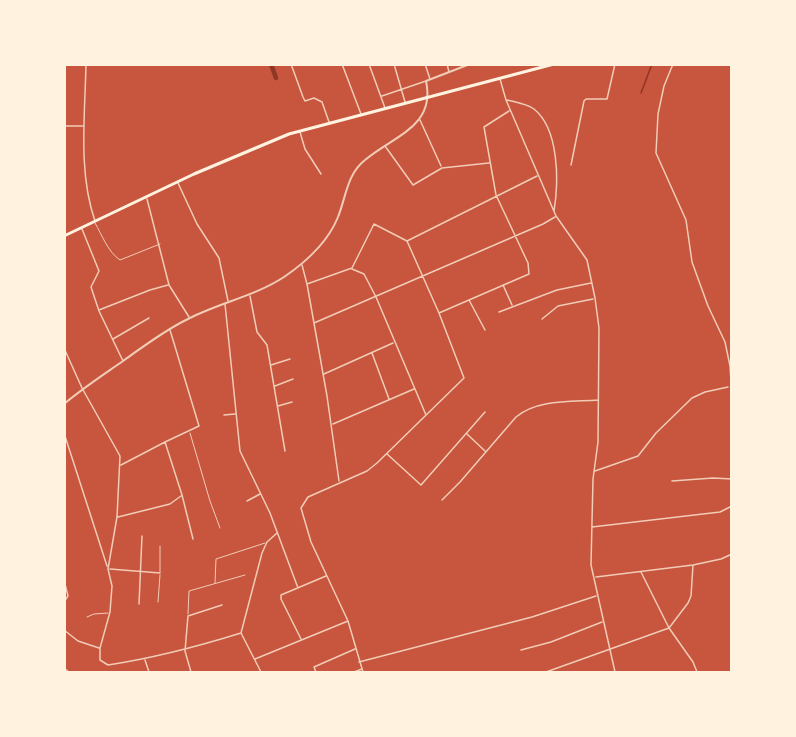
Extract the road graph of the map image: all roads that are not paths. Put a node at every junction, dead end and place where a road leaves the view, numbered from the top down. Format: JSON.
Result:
{"nodes":[{"id":1,"x":86,"y":64,"type":"edge"},
{"id":2,"x":291,"y":64,"type":"edge"},
{"id":3,"x":342,"y":64,"type":"edge"},
{"id":4,"x":369,"y":64,"type":"edge"},
{"id":5,"x":394,"y":64,"type":"edge"},
{"id":6,"x":425,"y":64,"type":"edge"},
{"id":7,"x":447,"y":64,"type":"edge"},
{"id":8,"x":470,"y":64,"type":"edge"},
{"id":9,"x":554,"y":64,"type":"edge"},
{"id":10,"x":615,"y":64,"type":"edge"},
{"id":11,"x":673,"y":64,"type":"edge"},
{"id":12,"x":449,"y":73,"type":"junction"},
{"id":13,"x":500,"y":78,"type":"junction"},
{"id":14,"x":428,"y":80,"type":"junction"},
{"id":15,"x":402,"y":88,"type":"junction"},
{"id":16,"x":381,"y":96,"type":"junction"},
{"id":17,"x":429,"y":96,"type":"junction"},
{"id":18,"x":506,"y":99,"type":"junction"},
{"id":19,"x":405,"y":103,"type":"junction"},
{"id":20,"x":385,"y":109,"type":"junction"},
{"id":21,"x":511,"y":110,"type":"junction"},
{"id":22,"x":361,"y":115,"type":"junction"},
{"id":23,"x":420,"y":120,"type":"junction"},
{"id":24,"x":329,"y":123,"type":"junction"},
{"id":25,"x":64,"y":126,"type":"edge"},
{"id":26,"x":85,"y":126,"type":"junction"},
{"id":27,"x":299,"y":131,"type":"junction"},
{"id":28,"x":386,"y":146,"type":"junction"},
{"id":29,"x":489,"y":163,"type":"junction"},
{"id":30,"x":571,"y":165,"type":"dead end"},
{"id":31,"x":442,"y":168,"type":"junction"},
{"id":32,"x":321,"y":174,"type":"dead end"},
{"id":33,"x":538,"y":176,"type":"junction"},
{"id":34,"x":177,"y":182,"type":"junction"},
{"id":35,"x":496,"y":195,"type":"junction"},
{"id":36,"x":147,"y":198,"type":"junction"},
{"id":37,"x":554,"y":212,"type":"junction"},
{"id":38,"x":556,"y":216,"type":"junction"},
{"id":39,"x":95,"y":222,"type":"junction"},
{"id":40,"x":82,"y":229,"type":"junction"},
{"id":41,"x":516,"y":236,"type":"junction"},
{"id":42,"x":64,"y":237,"type":"edge"},
{"id":43,"x":407,"y":241,"type":"junction"},
{"id":44,"x":160,"y":244,"type":"junction"},
{"id":45,"x":301,"y":263,"type":"junction"},
{"id":46,"x":352,"y":268,"type":"junction"},
{"id":47,"x":422,"y":277,"type":"junction"},
{"id":48,"x":591,"y":283,"type":"junction"},
{"id":49,"x":307,"y":284,"type":"junction"},
{"id":50,"x":169,"y":285,"type":"junction"},
{"id":51,"x":503,"y":285,"type":"junction"},
{"id":52,"x":249,"y":293,"type":"junction"},
{"id":53,"x":376,"y":297,"type":"junction"},
{"id":54,"x":595,"y":298,"type":"junction"},
{"id":55,"x":469,"y":300,"type":"junction"},
{"id":56,"x":226,"y":303,"type":"junction"},
{"id":57,"x":512,"y":306,"type":"junction"},
{"id":58,"x":99,"y":311,"type":"junction"},
{"id":59,"x":499,"y":312,"type":"dead end"},
{"id":60,"x":439,"y":313,"type":"junction"},
{"id":61,"x":149,"y":318,"type":"dead end"},
{"id":62,"x":189,"y":318,"type":"junction"},
{"id":63,"x":542,"y":319,"type":"dead end"},
{"id":64,"x":314,"y":323,"type":"junction"},
{"id":65,"x":170,"y":329,"type":"junction"},
{"id":66,"x":484,"y":330,"type":"dead end"},
{"id":67,"x":112,"y":340,"type":"junction"},
{"id":68,"x":395,"y":343,"type":"junction"},
{"id":69,"x":64,"y":348,"type":"edge"},
{"id":70,"x":372,"y":353,"type":"junction"},
{"id":71,"x":290,"y":358,"type":"dead end"},
{"id":72,"x":123,"y":361,"type":"junction"},
{"id":73,"x":271,"y":366,"type":"junction"},
{"id":74,"x":323,"y":374,"type":"junction"},
{"id":75,"x":293,"y":379,"type":"dead end"},
{"id":76,"x":274,"y":387,"type":"junction"},
{"id":77,"x":730,"y":387,"type":"edge"},
{"id":78,"x":82,"y":388,"type":"junction"},
{"id":79,"x":415,"y":389,"type":"junction"},
{"id":80,"x":731,"y":395,"type":"edge"},
{"id":81,"x":389,"y":400,"type":"junction"},
{"id":82,"x":599,"y":400,"type":"junction"},
{"id":83,"x":292,"y":402,"type":"dead end"},
{"id":84,"x":64,"y":404,"type":"edge"},
{"id":85,"x":278,"y":406,"type":"junction"},
{"id":86,"x":484,"y":412,"type":"dead end"},
{"id":87,"x":236,"y":414,"type":"junction"},
{"id":88,"x":224,"y":415,"type":"dead end"},
{"id":89,"x":427,"y":415,"type":"junction"},
{"id":90,"x":332,"y":425,"type":"junction"},
{"id":91,"x":190,"y":431,"type":"junction"},
{"id":92,"x":64,"y":433,"type":"edge"},
{"id":93,"x":466,"y":433,"type":"junction"},
{"id":94,"x":165,"y":442,"type":"junction"},
{"id":95,"x":285,"y":451,"type":"dead end"},
{"id":96,"x":485,"y":452,"type":"junction"},
{"id":97,"x":387,"y":454,"type":"junction"},
{"id":98,"x":120,"y":466,"type":"junction"},
{"id":99,"x":594,"y":472,"type":"junction"},
{"id":100,"x":732,"y":479,"type":"edge"},
{"id":101,"x":672,"y":481,"type":"dead end"},
{"id":102,"x":339,"y":482,"type":"junction"},
{"id":103,"x":260,"y":493,"type":"junction"},
{"id":104,"x":182,"y":495,"type":"junction"},
{"id":105,"x":442,"y":500,"type":"dead end"},
{"id":106,"x":247,"y":501,"type":"dead end"},
{"id":107,"x":732,"y":506,"type":"edge"},
{"id":108,"x":117,"y":517,"type":"junction"},
{"id":109,"x":591,"y":527,"type":"junction"},
{"id":110,"x":220,"y":528,"type":"dead end"},
{"id":111,"x":277,"y":532,"type":"junction"},
{"id":112,"x":142,"y":536,"type":"dead end"},
{"id":113,"x":193,"y":539,"type":"dead end"},
{"id":114,"x":267,"y":542,"type":"junction"},
{"id":115,"x":160,"y":546,"type":"dead end"},
{"id":116,"x":732,"y":554,"type":"edge"},
{"id":117,"x":693,"y":565,"type":"junction"},
{"id":118,"x":108,"y":569,"type":"junction"},
{"id":119,"x":140,"y":571,"type":"junction"},
{"id":120,"x":640,"y":571,"type":"junction"},
{"id":121,"x":160,"y":573,"type":"junction"},
{"id":122,"x":245,"y":575,"type":"dead end"},
{"id":123,"x":327,"y":576,"type":"junction"},
{"id":124,"x":595,"y":577,"type":"junction"},
{"id":125,"x":64,"y":580,"type":"edge"},
{"id":126,"x":215,"y":583,"type":"junction"},
{"id":127,"x":298,"y":588,"type":"junction"},
{"id":128,"x":597,"y":596,"type":"junction"},
{"id":129,"x":64,"y":602,"type":"edge"},
{"id":130,"x":158,"y":602,"type":"dead end"},
{"id":131,"x":139,"y":604,"type":"dead end"},
{"id":132,"x":222,"y":605,"type":"dead end"},
{"id":133,"x":110,"y":612,"type":"junction"},
{"id":134,"x":188,"y":616,"type":"junction"},
{"id":135,"x":87,"y":617,"type":"dead end"},
{"id":136,"x":348,"y":621,"type":"junction"},
{"id":137,"x":603,"y":622,"type":"junction"},
{"id":138,"x":669,"y":628,"type":"junction"},
{"id":139,"x":64,"y":630,"type":"edge"},
{"id":140,"x":240,"y":633,"type":"junction"},
{"id":141,"x":301,"y":640,"type":"junction"},
{"id":142,"x":100,"y":648,"type":"junction"},
{"id":143,"x":609,"y":648,"type":"junction"},
{"id":144,"x":356,"y":649,"type":"junction"},
{"id":145,"x":521,"y":650,"type":"dead end"},
{"id":146,"x":184,"y":651,"type":"junction"},
{"id":147,"x":145,"y":659,"type":"junction"},
{"id":148,"x":255,"y":659,"type":"junction"},
{"id":149,"x":359,"y":662,"type":"junction"},
{"id":150,"x":64,"y":668,"type":"edge"},
{"id":151,"x":362,"y":669,"type":"junction"},
{"id":152,"x":69,"y":672,"type":"edge"},
{"id":153,"x":149,"y":672,"type":"edge"},
{"id":154,"x":191,"y":672,"type":"edge"},
{"id":155,"x":261,"y":672,"type":"edge"},
{"id":156,"x":316,"y":672,"type":"edge"},
{"id":157,"x":354,"y":672,"type":"edge"},
{"id":158,"x":363,"y":672,"type":"edge"},
{"id":159,"x":546,"y":672,"type":"edge"},
{"id":160,"x":615,"y":672,"type":"edge"},
{"id":161,"x":697,"y":672,"type":"edge"}],
"edges":[{"from":1,"to":26,"type":"street"},
{"from":2,"to":24,"type":"street"},
{"from":3,"to":22,"type":"street"},
{"from":4,"to":16,"type":"street"},
{"from":5,"to":15,"type":"street"},
{"from":6,"to":14,"type":"street"},
{"from":7,"to":12,"type":"street"},
{"from":8,"to":12,"type":"street"},
{"from":9,"to":13,"type":"main road"},
{"from":10,"to":30,"type":"street"},
{"from":11,"to":77,"type":"street"},
{"from":12,"to":14,"type":"street"},
{"from":13,"to":17,"type":"main road"},
{"from":13,"to":18,"type":"street"},
{"from":14,"to":15,"type":"street"},
{"from":14,"to":17,"type":"street"},
{"from":15,"to":16,"type":"street"},
{"from":15,"to":19,"type":"street"},
{"from":16,"to":20,"type":"street"},
{"from":17,"to":19,"type":"main road"},
{"from":17,"to":23,"type":"street"},
{"from":18,"to":21,"type":"street"},
{"from":18,"to":37,"type":"street"},
{"from":19,"to":20,"type":"main road"},
{"from":20,"to":22,"type":"main road"},
{"from":21,"to":29,"type":"street"},
{"from":21,"to":33,"type":"street"},
{"from":22,"to":24,"type":"main road"},
{"from":23,"to":28,"type":"street"},
{"from":23,"to":31,"type":"street"},
{"from":24,"to":27,"type":"main road"},
{"from":25,"to":26,"type":"street"},
{"from":26,"to":39,"type":"street"},
{"from":27,"to":32,"type":"street"},
{"from":27,"to":34,"type":"main road"},
{"from":28,"to":31,"type":"street"},
{"from":28,"to":45,"type":"street"},
{"from":29,"to":31,"type":"street"},
{"from":29,"to":35,"type":"street"},
{"from":33,"to":35,"type":"street"},
{"from":33,"to":37,"type":"street"},
{"from":34,"to":36,"type":"main road"},
{"from":34,"to":56,"type":"street"},
{"from":35,"to":41,"type":"street"},
{"from":35,"to":43,"type":"street"},
{"from":36,"to":39,"type":"main road"},
{"from":36,"to":44,"type":"street"},
{"from":37,"to":38,"type":"street"},
{"from":38,"to":41,"type":"street"},
{"from":38,"to":48,"type":"street"},
{"from":39,"to":40,"type":"main road"},
{"from":39,"to":44,"type":"lane"},
{"from":40,"to":42,"type":"main road"},
{"from":40,"to":58,"type":"street"},
{"from":41,"to":47,"type":"street"},
{"from":41,"to":51,"type":"street"},
{"from":43,"to":46,"type":"street"},
{"from":43,"to":47,"type":"street"},
{"from":44,"to":50,"type":"street"},
{"from":45,"to":49,"type":"street"},
{"from":45,"to":52,"type":"street"},
{"from":46,"to":49,"type":"street"},
{"from":46,"to":53,"type":"street"},
{"from":47,"to":53,"type":"street"},
{"from":47,"to":60,"type":"street"},
{"from":48,"to":54,"type":"street"},
{"from":48,"to":57,"type":"street"},
{"from":49,"to":64,"type":"street"},
{"from":50,"to":58,"type":"street"},
{"from":50,"to":62,"type":"street"},
{"from":51,"to":55,"type":"street"},
{"from":51,"to":57,"type":"street"},
{"from":52,"to":56,"type":"street"},
{"from":52,"to":73,"type":"street"},
{"from":53,"to":64,"type":"street"},
{"from":53,"to":68,"type":"street"},
{"from":54,"to":63,"type":"street"},
{"from":54,"to":82,"type":"street"},
{"from":55,"to":60,"type":"street"},
{"from":55,"to":66,"type":"street"},
{"from":56,"to":62,"type":"street"},
{"from":56,"to":87,"type":"street"},
{"from":57,"to":59,"type":"street"},
{"from":58,"to":67,"type":"street"},
{"from":60,"to":89,"type":"street"},
{"from":61,"to":67,"type":"street"},
{"from":62,"to":65,"type":"street"},
{"from":64,"to":74,"type":"street"},
{"from":65,"to":72,"type":"street"},
{"from":65,"to":91,"type":"street"},
{"from":67,"to":72,"type":"street"},
{"from":68,"to":70,"type":"street"},
{"from":68,"to":79,"type":"street"},
{"from":69,"to":78,"type":"street"},
{"from":70,"to":74,"type":"street"},
{"from":70,"to":81,"type":"street"},
{"from":71,"to":73,"type":"street"},
{"from":72,"to":78,"type":"street"},
{"from":73,"to":76,"type":"street"},
{"from":74,"to":90,"type":"street"},
{"from":75,"to":76,"type":"street"},
{"from":76,"to":85,"type":"street"},
{"from":77,"to":80,"type":"street"},
{"from":77,"to":99,"type":"street"},
{"from":78,"to":84,"type":"street"},
{"from":78,"to":98,"type":"street"},
{"from":79,"to":81,"type":"street"},
{"from":79,"to":89,"type":"street"},
{"from":81,"to":90,"type":"street"},
{"from":82,"to":96,"type":"street"},
{"from":82,"to":99,"type":"street"},
{"from":83,"to":85,"type":"street"},
{"from":85,"to":95,"type":"street"},
{"from":86,"to":93,"type":"street"},
{"from":87,"to":88,"type":"street"},
{"from":87,"to":103,"type":"street"},
{"from":89,"to":97,"type":"street"},
{"from":90,"to":102,"type":"street"},
{"from":91,"to":94,"type":"street"},
{"from":91,"to":110,"type":"lane"},
{"from":92,"to":118,"type":"street"},
{"from":93,"to":96,"type":"street"},
{"from":93,"to":97,"type":"street"},
{"from":94,"to":98,"type":"street"},
{"from":94,"to":104,"type":"street"},
{"from":96,"to":105,"type":"street"},
{"from":97,"to":102,"type":"street"},
{"from":98,"to":108,"type":"street"},
{"from":99,"to":109,"type":"street"},
{"from":100,"to":101,"type":"street"},
{"from":102,"to":123,"type":"street"},
{"from":103,"to":106,"type":"street"},
{"from":103,"to":111,"type":"street"},
{"from":104,"to":108,"type":"street"},
{"from":104,"to":113,"type":"street"},
{"from":107,"to":109,"type":"street"},
{"from":108,"to":118,"type":"street"},
{"from":109,"to":124,"type":"street"},
{"from":111,"to":114,"type":"street"},
{"from":111,"to":127,"type":"street"},
{"from":112,"to":119,"type":"street"},
{"from":114,"to":126,"type":"lane"},
{"from":114,"to":140,"type":"street"},
{"from":115,"to":121,"type":"lane"},
{"from":116,"to":117,"type":"street"},
{"from":117,"to":120,"type":"street"},
{"from":117,"to":138,"type":"street"},
{"from":118,"to":119,"type":"street"},
{"from":118,"to":133,"type":"street"},
{"from":119,"to":121,"type":"street"},
{"from":119,"to":131,"type":"street"},
{"from":120,"to":124,"type":"street"},
{"from":120,"to":138,"type":"street"},
{"from":121,"to":130,"type":"lane"},
{"from":122,"to":126,"type":"lane"},
{"from":123,"to":127,"type":"street"},
{"from":123,"to":136,"type":"street"},
{"from":124,"to":128,"type":"street"},
{"from":125,"to":129,"type":"street"},
{"from":126,"to":134,"type":"lane"},
{"from":127,"to":141,"type":"street"},
{"from":128,"to":137,"type":"street"},
{"from":128,"to":149,"type":"street"},
{"from":132,"to":134,"type":"street"},
{"from":133,"to":135,"type":"lane"},
{"from":133,"to":142,"type":"street"},
{"from":134,"to":146,"type":"street"},
{"from":136,"to":141,"type":"street"},
{"from":136,"to":144,"type":"street"},
{"from":137,"to":143,"type":"street"},
{"from":137,"to":145,"type":"street"},
{"from":138,"to":143,"type":"street"},
{"from":138,"to":161,"type":"street"},
{"from":139,"to":142,"type":"street"},
{"from":140,"to":146,"type":"street"},
{"from":140,"to":148,"type":"street"},
{"from":141,"to":148,"type":"street"},
{"from":142,"to":147,"type":"street"},
{"from":143,"to":159,"type":"street"},
{"from":143,"to":160,"type":"street"},
{"from":144,"to":149,"type":"street"},
{"from":144,"to":156,"type":"street"},
{"from":146,"to":147,"type":"street"},
{"from":146,"to":154,"type":"street"},
{"from":147,"to":153,"type":"street"},
{"from":148,"to":155,"type":"street"},
{"from":149,"to":151,"type":"street"},
{"from":150,"to":152,"type":"street"},
{"from":151,"to":157,"type":"street"},
{"from":151,"to":158,"type":"street"}]}
